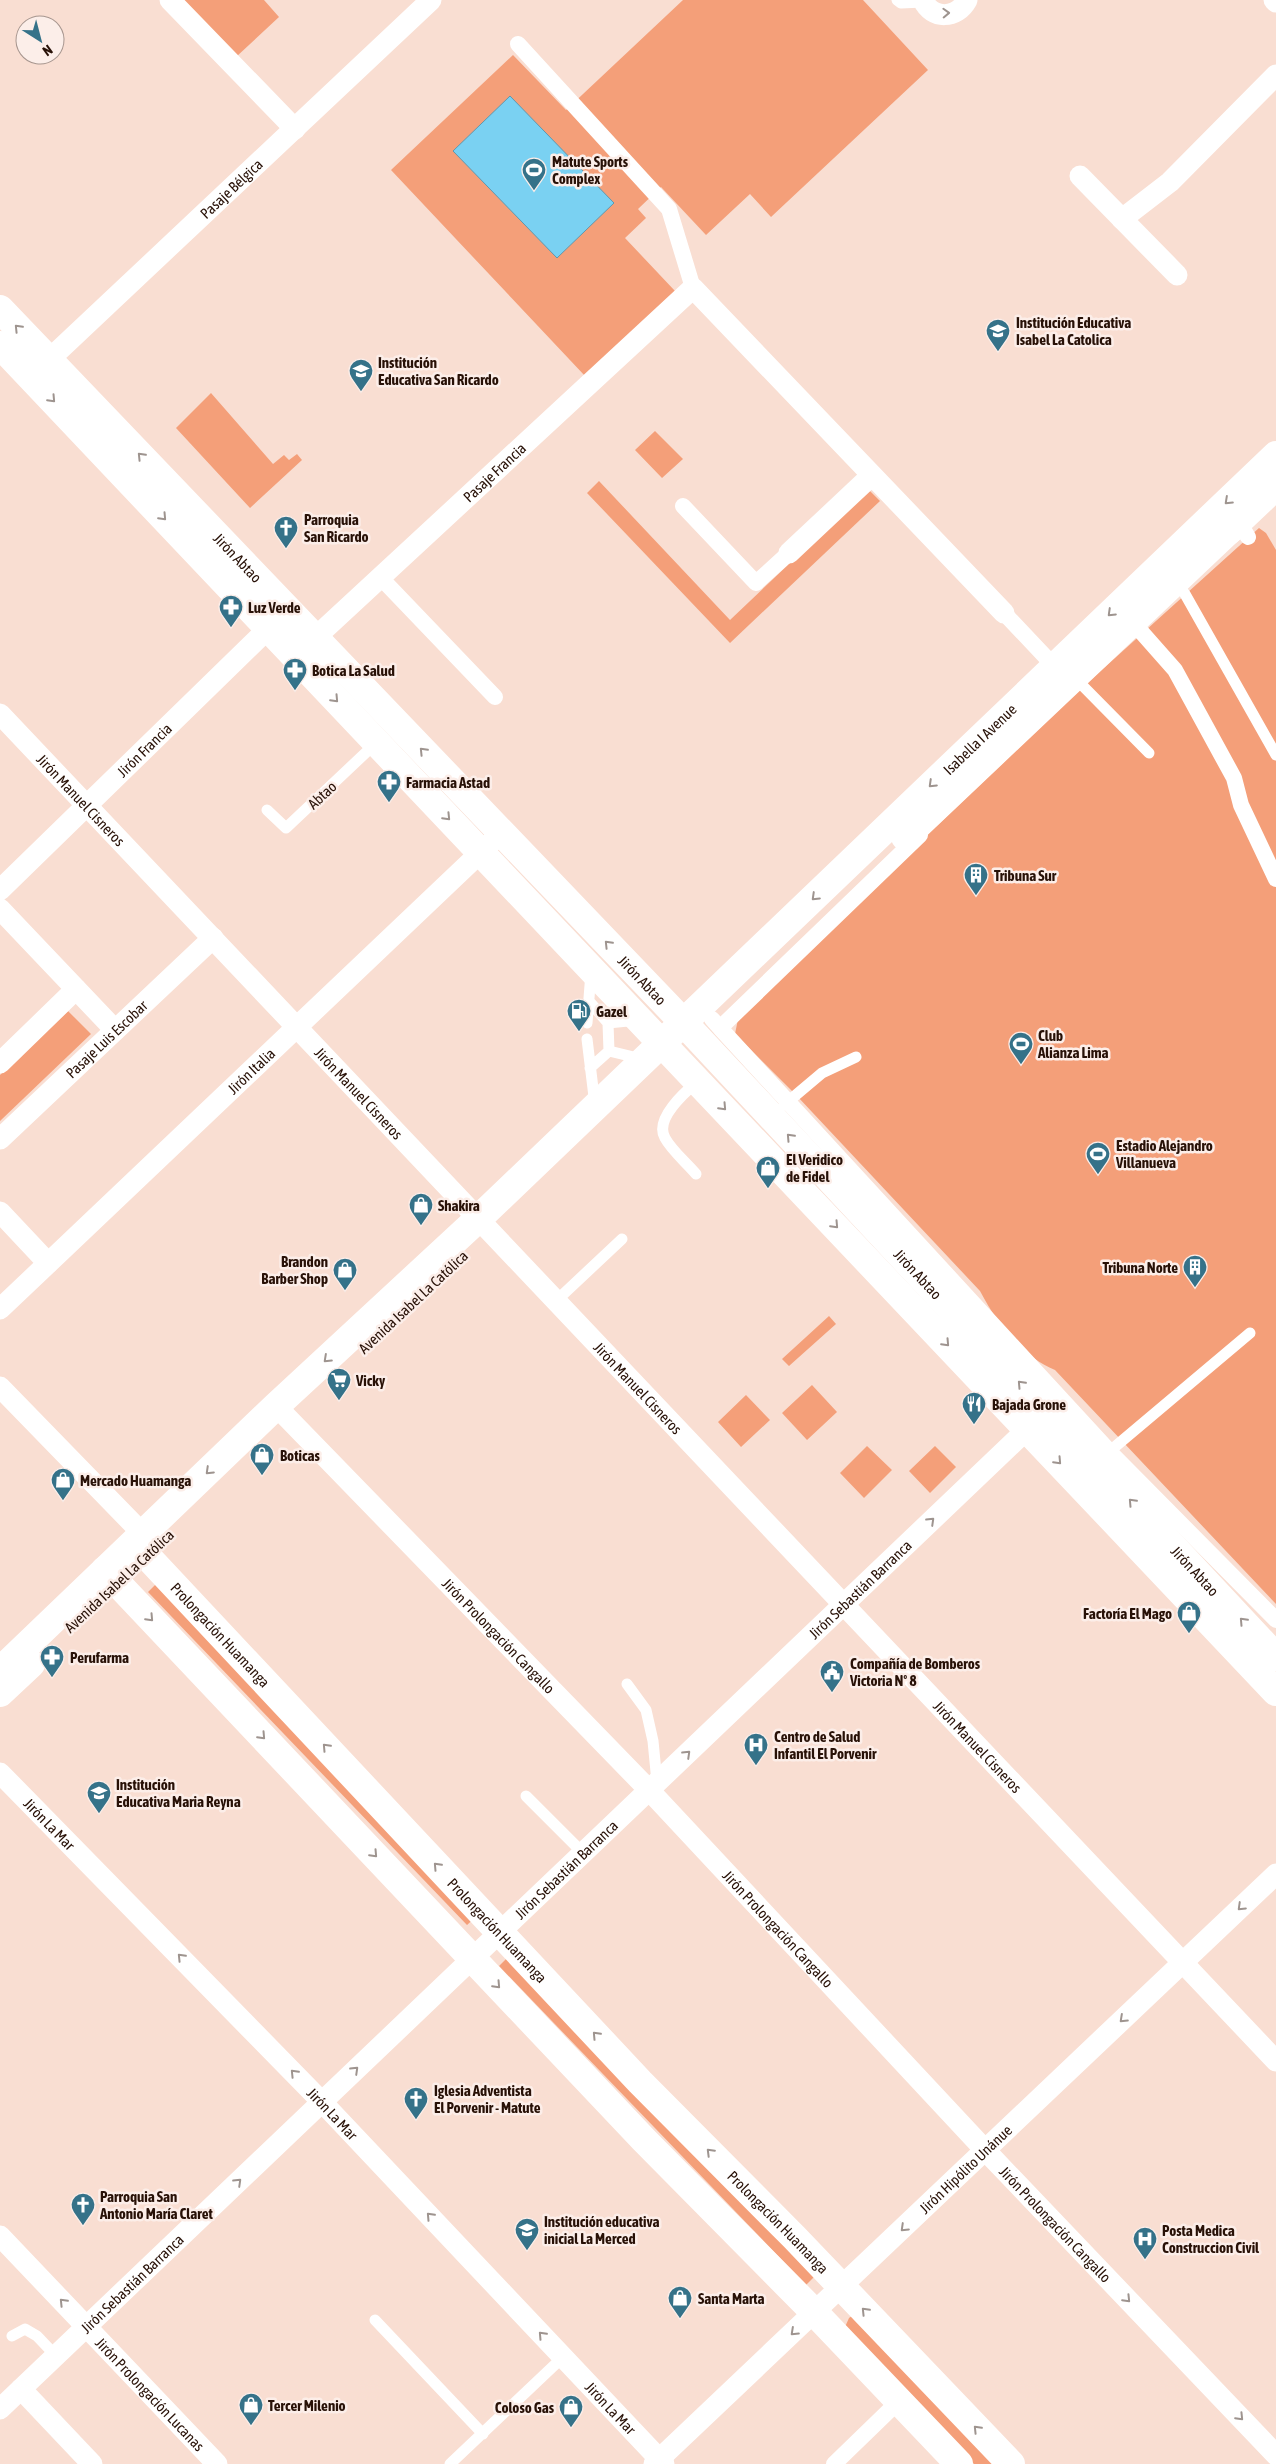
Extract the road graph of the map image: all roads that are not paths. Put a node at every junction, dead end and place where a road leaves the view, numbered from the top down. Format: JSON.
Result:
{"nodes":[{"id":1,"x":170,"y":0,"type":"edge"},
{"id":2,"x":431,"y":0,"type":"edge"},
{"id":3,"x":897,"y":0,"type":"edge"},
{"id":4,"x":967,"y":0,"type":"edge"},
{"id":5,"x":923,"y":1,"type":"edge"},
{"id":6,"x":518,"y":44,"type":"dead end"},
{"id":7,"x":1276,"y":75,"type":"edge"},
{"id":8,"x":294,"y":129,"type":"junction"},
{"id":9,"x":1080,"y":176,"type":"dead end"},
{"id":10,"x":1122,"y":219,"type":"junction"},
{"id":11,"x":1177,"y":275,"type":"dead end"},
{"id":12,"x":693,"y":288,"type":"junction"},
{"id":13,"x":0,"y":309,"type":"edge"},
{"id":14,"x":0,"y":345,"type":"edge"},
{"id":15,"x":39,"y":369,"type":"junction"},
{"id":16,"x":1276,"y":455,"type":"edge"},
{"id":17,"x":871,"y":476,"type":"junction"},
{"id":18,"x":1269,"y":490,"type":"edge"},
{"id":19,"x":683,"y":506,"type":"dead end"},
{"id":20,"x":1248,"y":537,"type":"dead end"},
{"id":21,"x":789,"y":552,"type":"joint"},
{"id":22,"x":381,"y":578,"type":"junction"},
{"id":23,"x":1177,"y":584,"type":"junction"},
{"id":24,"x":288,"y":610,"type":"junction"},
{"id":25,"x":1004,"y":614,"type":"joint"},
{"id":26,"x":1137,"y":627,"type":"junction"},
{"id":27,"x":269,"y":628,"type":"junction"},
{"id":28,"x":316,"y":639,"type":"junction"},
{"id":29,"x":294,"y":656,"type":"junction"},
{"id":30,"x":1070,"y":675,"type":"junction"},
{"id":31,"x":496,"y":697,"type":"dead end"},
{"id":32,"x":0,"y":714,"type":"edge"},
{"id":33,"x":377,"y":743,"type":"junction"},
{"id":34,"x":1149,"y":754,"type":"dead end"},
{"id":35,"x":1276,"y":756,"type":"edge"},
{"id":36,"x":87,"y":806,"type":"junction"},
{"id":37,"x":267,"y":810,"type":"dead end"},
{"id":38,"x":501,"y":832,"type":"junction"},
{"id":39,"x":481,"y":852,"type":"junction"},
{"id":40,"x":1276,"y":879,"type":"edge"},
{"id":41,"x":0,"y":890,"type":"edge"},
{"id":42,"x":0,"y":909,"type":"edge"},
{"id":43,"x":213,"y":938,"type":"junction"},
{"id":44,"x":592,"y":969,"type":"junction"},
{"id":45,"x":76,"y":989,"type":"junction"},
{"id":46,"x":589,"y":1002,"type":"junction"},
{"id":47,"x":640,"y":1020,"type":"junction"},
{"id":48,"x":587,"y":1023,"type":"dead end"},
{"id":49,"x":608,"y":1023,"type":"junction"},
{"id":50,"x":703,"y":1026,"type":"junction"},
{"id":51,"x":296,"y":1027,"type":"junction"},
{"id":52,"x":115,"y":1030,"type":"junction"},
{"id":53,"x":587,"y":1039,"type":"dead end"},
{"id":54,"x":609,"y":1052,"type":"junction"},
{"id":55,"x":660,"y":1053,"type":"junction"},
{"id":56,"x":856,"y":1057,"type":"dead end"},
{"id":57,"x":0,"y":1063,"type":"edge"},
{"id":58,"x":590,"y":1068,"type":"junction"},
{"id":59,"x":698,"y":1081,"type":"junction"},
{"id":60,"x":595,"y":1107,"type":"junction"},
{"id":61,"x":779,"y":1109,"type":"junction"},
{"id":62,"x":0,"y":1139,"type":"edge"},
{"id":63,"x":696,"y":1174,"type":"dead end"},
{"id":64,"x":0,"y":1212,"type":"edge"},
{"id":65,"x":484,"y":1225,"type":"junction"},
{"id":66,"x":622,"y":1239,"type":"dead end"},
{"id":67,"x":48,"y":1262,"type":"junction"},
{"id":68,"x":556,"y":1301,"type":"junction"},
{"id":69,"x":0,"y":1309,"type":"edge"},
{"id":70,"x":1250,"y":1333,"type":"dead end"},
{"id":71,"x":0,"y":1387,"type":"edge"},
{"id":72,"x":283,"y":1412,"type":"junction"},
{"id":73,"x":1037,"y":1420,"type":"junction"},
{"id":74,"x":1103,"y":1457,"type":"junction"},
{"id":75,"x":145,"y":1544,"type":"junction"},
{"id":76,"x":111,"y":1576,"type":"junction"},
{"id":77,"x":844,"y":1604,"type":"junction"},
{"id":78,"x":1276,"y":1620,"type":"edge"},
{"id":79,"x":1276,"y":1657,"type":"edge"},
{"id":80,"x":0,"y":1671,"type":"edge"},
{"id":81,"x":627,"y":1684,"type":"dead end"},
{"id":82,"x":1276,"y":1692,"type":"edge"},
{"id":83,"x":0,"y":1693,"type":"edge"},
{"id":84,"x":0,"y":1773,"type":"edge"},
{"id":85,"x":653,"y":1786,"type":"junction"},
{"id":86,"x":526,"y":1796,"type":"dead end"},
{"id":87,"x":583,"y":1854,"type":"junction"},
{"id":88,"x":1276,"y":1874,"type":"edge"},
{"id":89,"x":500,"y":1932,"type":"junction"},
{"id":90,"x":472,"y":1959,"type":"junction"},
{"id":91,"x":1183,"y":1963,"type":"junction"},
{"id":92,"x":1273,"y":2051,"type":"edge"},
{"id":93,"x":322,"y":2102,"type":"junction"},
{"id":94,"x":985,"y":2150,"type":"junction"},
{"id":95,"x":0,"y":2236,"type":"edge"},
{"id":96,"x":842,"y":2286,"type":"junction"},
{"id":97,"x":814,"y":2312,"type":"junction"},
{"id":98,"x":375,"y":2320,"type":"dead end"},
{"id":99,"x":86,"y":2327,"type":"junction"},
{"id":100,"x":12,"y":2336,"type":"dead end"},
{"id":101,"x":56,"y":2356,"type":"junction"},
{"id":102,"x":564,"y":2358,"type":"junction"},
{"id":103,"x":21,"y":2389,"type":"junction"},
{"id":104,"x":899,"y":2401,"type":"junction"},
{"id":105,"x":0,"y":2409,"type":"edge"},
{"id":106,"x":483,"y":2434,"type":"junction"},
{"id":107,"x":1276,"y":2455,"type":"edge"},
{"id":108,"x":659,"y":2462,"type":"edge"},
{"id":109,"x":92,"y":2464,"type":"edge"},
{"id":110,"x":217,"y":2464,"type":"edge"},
{"id":111,"x":450,"y":2464,"type":"edge"},
{"id":112,"x":834,"y":2464,"type":"edge"},
{"id":113,"x":959,"y":2464,"type":"edge"},
{"id":114,"x":1011,"y":2464,"type":"edge"}],
"edges":[{"from":1,"to":8,"type":"street"},
{"from":2,"to":8,"type":"street","name":"Pasaje Bélgica"},
{"from":3,"to":5,"type":"lane"},
{"from":5,"to":4,"type":"street","one_way":true},
{"from":6,"to":12,"type":"street"},
{"from":7,"to":10,"type":"street"},
{"from":8,"to":15,"type":"street","name":"Pasaje Bélgica"},
{"from":9,"to":10,"type":"street"},
{"from":10,"to":11,"type":"street"},
{"from":12,"to":17,"type":"street"},
{"from":12,"to":22,"type":"street","name":"Pasaje Francia"},
{"from":15,"to":13,"type":"street","name":"Jirón Abtao","one_way":true},
{"from":14,"to":15,"type":"street","name":"Jirón Abtao"},
{"from":24,"to":15,"type":"street","name":"Jirón Abtao","one_way":true},
{"from":15,"to":27,"type":"street","name":"Jirón Abtao","one_way":true},
{"from":16,"to":18,"type":"street","name":"Isabella I Avenue"},
{"from":17,"to":21,"type":"street"},
{"from":17,"to":25,"type":"street"},
{"from":18,"to":23,"type":"street","name":"Isabella I Avenue"},
{"from":18,"to":30,"type":"street","name":"Isabella I Avenue","one_way":true},
{"from":19,"to":21,"type":"street"},
{"from":20,"to":23,"type":"street"},
{"from":22,"to":28,"type":"street","name":"Pasaje Francia"},
{"from":22,"to":31,"type":"street"},
{"from":23,"to":26,"type":"street"},
{"from":23,"to":30,"type":"street","name":"Isabella I Avenue"},
{"from":23,"to":35,"type":"lane"},
{"from":24,"to":27,"type":"street","name":"Jirón Francia"},
{"from":24,"to":28,"type":"street","name":"Jirón Abtao"},
{"from":25,"to":30,"type":"street"},
{"from":26,"to":30,"type":"street"},
{"from":26,"to":40,"type":"street"},
{"from":27,"to":29,"type":"street","name":"Jirón Abtao"},
{"from":27,"to":36,"type":"street","name":"Jirón Francia"},
{"from":28,"to":29,"type":"street","name":"Pasaje Francia"},
{"from":38,"to":28,"type":"street","name":"Jirón Abtao","one_way":true},
{"from":29,"to":33,"type":"street","name":"Jirón Abtao","one_way":true},
{"from":30,"to":34,"type":"lane"},
{"from":30,"to":50,"type":"street","name":"Isabella I Avenue"},
{"from":32,"to":36,"type":"street","name":"Jirón Manuel Cisneros"},
{"from":33,"to":37,"type":"lane","name":"Abtao"},
{"from":33,"to":39,"type":"street","name":"Jirón Abtao","one_way":true},
{"from":36,"to":41,"type":"street","name":"Jirón Francia"},
{"from":36,"to":43,"type":"street","name":"Jirón Manuel Cisneros"},
{"from":38,"to":39,"type":"street","name":"Jirón Italia"},
{"from":50,"to":38,"type":"street","name":"Jirón Abtao","one_way":true},
{"from":39,"to":44,"type":"street","name":"Jirón Abtao"},
{"from":39,"to":51,"type":"street","name":"Jirón Italia"},
{"from":42,"to":45,"type":"street"},
{"from":43,"to":51,"type":"street","name":"Jirón Manuel Cisneros"},
{"from":43,"to":52,"type":"street","name":"Pasaje Luis Escobar"},
{"from":44,"to":46,"type":"lane"},
{"from":44,"to":47,"type":"street","name":"Jirón Abtao"},
{"from":45,"to":52,"type":"street"},
{"from":45,"to":57,"type":"street"},
{"from":46,"to":48,"type":"lane"},
{"from":46,"to":49,"type":"lane"},
{"from":47,"to":49,"type":"lane"},
{"from":47,"to":55,"type":"street","name":"Jirón Abtao"},
{"from":49,"to":54,"type":"lane"},
{"from":50,"to":55,"type":"street","name":"Avenida Isabel La Católica"},
{"from":50,"to":61,"type":"street","name":"Jirón Abtao"},
{"from":51,"to":65,"type":"street","name":"Jirón Manuel Cisneros"},
{"from":51,"to":67,"type":"street","name":"Jirón Italia"},
{"from":52,"to":62,"type":"street","name":"Pasaje Luis Escobar"},
{"from":53,"to":58,"type":"lane"},
{"from":54,"to":55,"type":"lane"},
{"from":54,"to":58,"type":"lane"},
{"from":55,"to":59,"type":"street","name":"Jirón Abtao"},
{"from":55,"to":60,"type":"street","name":"Avenida Isabel La Católica"},
{"from":55,"to":65,"type":"street","name":"Avenida Isabel La Católica"},
{"from":56,"to":61,"type":"lane"},
{"from":58,"to":60,"type":"lane"},
{"from":59,"to":63,"type":"lane"},
{"from":59,"to":73,"type":"street","name":"Jirón Abtao","one_way":true},
{"from":60,"to":65,"type":"street","name":"Avenida Isabel La Católica"},
{"from":73,"to":61,"type":"street","name":"Jirón Abtao","one_way":true},
{"from":61,"to":74,"type":"street"},
{"from":64,"to":67,"type":"street"},
{"from":65,"to":68,"type":"street","name":"Jirón Manuel Cisneros"},
{"from":65,"to":72,"type":"street","name":"Avenida Isabel La Católica"},
{"from":66,"to":68,"type":"lane"},
{"from":67,"to":69,"type":"street","name":"Jirón Italia"},
{"from":68,"to":77,"type":"street","name":"Jirón Manuel Cisneros"},
{"from":70,"to":74,"type":"lane"},
{"from":71,"to":75,"type":"street","name":"Prolongación Huamanga"},
{"from":72,"to":75,"type":"street","name":"Avenida Isabel La Católica"},
{"from":72,"to":85,"type":"street","name":"Jirón Prolongación Cangallo"},
{"from":73,"to":74,"type":"street","name":"Jirón Abtao"},
{"from":77,"to":73,"type":"street","name":"Jirón Sebastián Barranca","one_way":true},
{"from":73,"to":82,"type":"street","name":"Jirón Abtao","one_way":true},
{"from":74,"to":78,"type":"street"},
{"from":79,"to":74,"type":"street","name":"Jirón Abtao","one_way":true},
{"from":75,"to":76,"type":"street","name":"Avenida Isabel La Católica"},
{"from":89,"to":75,"type":"street","name":"Prolongación Huamanga","one_way":true},
{"from":76,"to":80,"type":"street","name":"Avenida Isabel La Católica"},
{"from":76,"to":83,"type":"street","name":"Avenida Isabel La Católica"},
{"from":76,"to":90,"type":"street","one_way":true},
{"from":85,"to":77,"type":"street","name":"Jirón Sebastián Barranca","one_way":true},
{"from":77,"to":91,"type":"street","name":"Jirón Manuel Cisneros"},
{"from":81,"to":85,"type":"lane"},
{"from":93,"to":84,"type":"street","name":"Jirón La Mar","one_way":true},
{"from":85,"to":87,"type":"street","name":"Jirón Sebastián Barranca"},
{"from":85,"to":94,"type":"street","name":"Jirón Prolongación Cangallo"},
{"from":86,"to":87,"type":"lane"},
{"from":87,"to":89,"type":"street","name":"Jirón Sebastián Barranca"},
{"from":88,"to":91,"type":"street","name":"Jirón Hipólito Unánue","one_way":true},
{"from":89,"to":90,"type":"street","name":"Jirón Sebastián Barranca"},
{"from":96,"to":89,"type":"street","name":"Prolongación Huamanga","one_way":true},
{"from":93,"to":90,"type":"street","name":"Jirón Sebastián Barranca","one_way":true},
{"from":90,"to":97,"type":"street","one_way":true},
{"from":91,"to":92,"type":"street","name":"Jirón Manuel Cisneros"},
{"from":91,"to":94,"type":"street","name":"Jirón Hipólito Unánue","one_way":true},
{"from":99,"to":93,"type":"street","name":"Jirón Sebastián Barranca","one_way":true},
{"from":102,"to":93,"type":"street","name":"Jirón La Mar","one_way":true},
{"from":94,"to":96,"type":"street","name":"Jirón Hipólito Unánue","one_way":true},
{"from":94,"to":107,"type":"street","name":"Jirón Prolongación Cangallo","one_way":true},
{"from":99,"to":95,"type":"street","name":"Jirón Prolongación Lucanas","one_way":true},
{"from":96,"to":97,"type":"street","name":"Jirón Hipólito Unánue"},
{"from":114,"to":96,"type":"street","name":"Prolongación Huamanga","one_way":true},
{"from":97,"to":104,"type":"street"},
{"from":97,"to":108,"type":"street","name":"Jirón Hipólito Unánue","one_way":true},
{"from":98,"to":106,"type":"lane"},
{"from":99,"to":101,"type":"street","name":"Jirón Sebastián Barranca"},
{"from":99,"to":110,"type":"street","name":"Jirón Prolongación Lucanas"},
{"from":100,"to":101,"type":"lane"},
{"from":101,"to":103,"type":"street","name":"Jirón Sebastián Barranca"},
{"from":102,"to":106,"type":"lane"},
{"from":102,"to":108,"type":"street","name":"Jirón La Mar"},
{"from":103,"to":105,"type":"street","name":"Jirón Sebastián Barranca"},
{"from":103,"to":109,"type":"street"},
{"from":104,"to":112,"type":"street"},
{"from":104,"to":113,"type":"street"},
{"from":106,"to":111,"type":"lane"}]}
